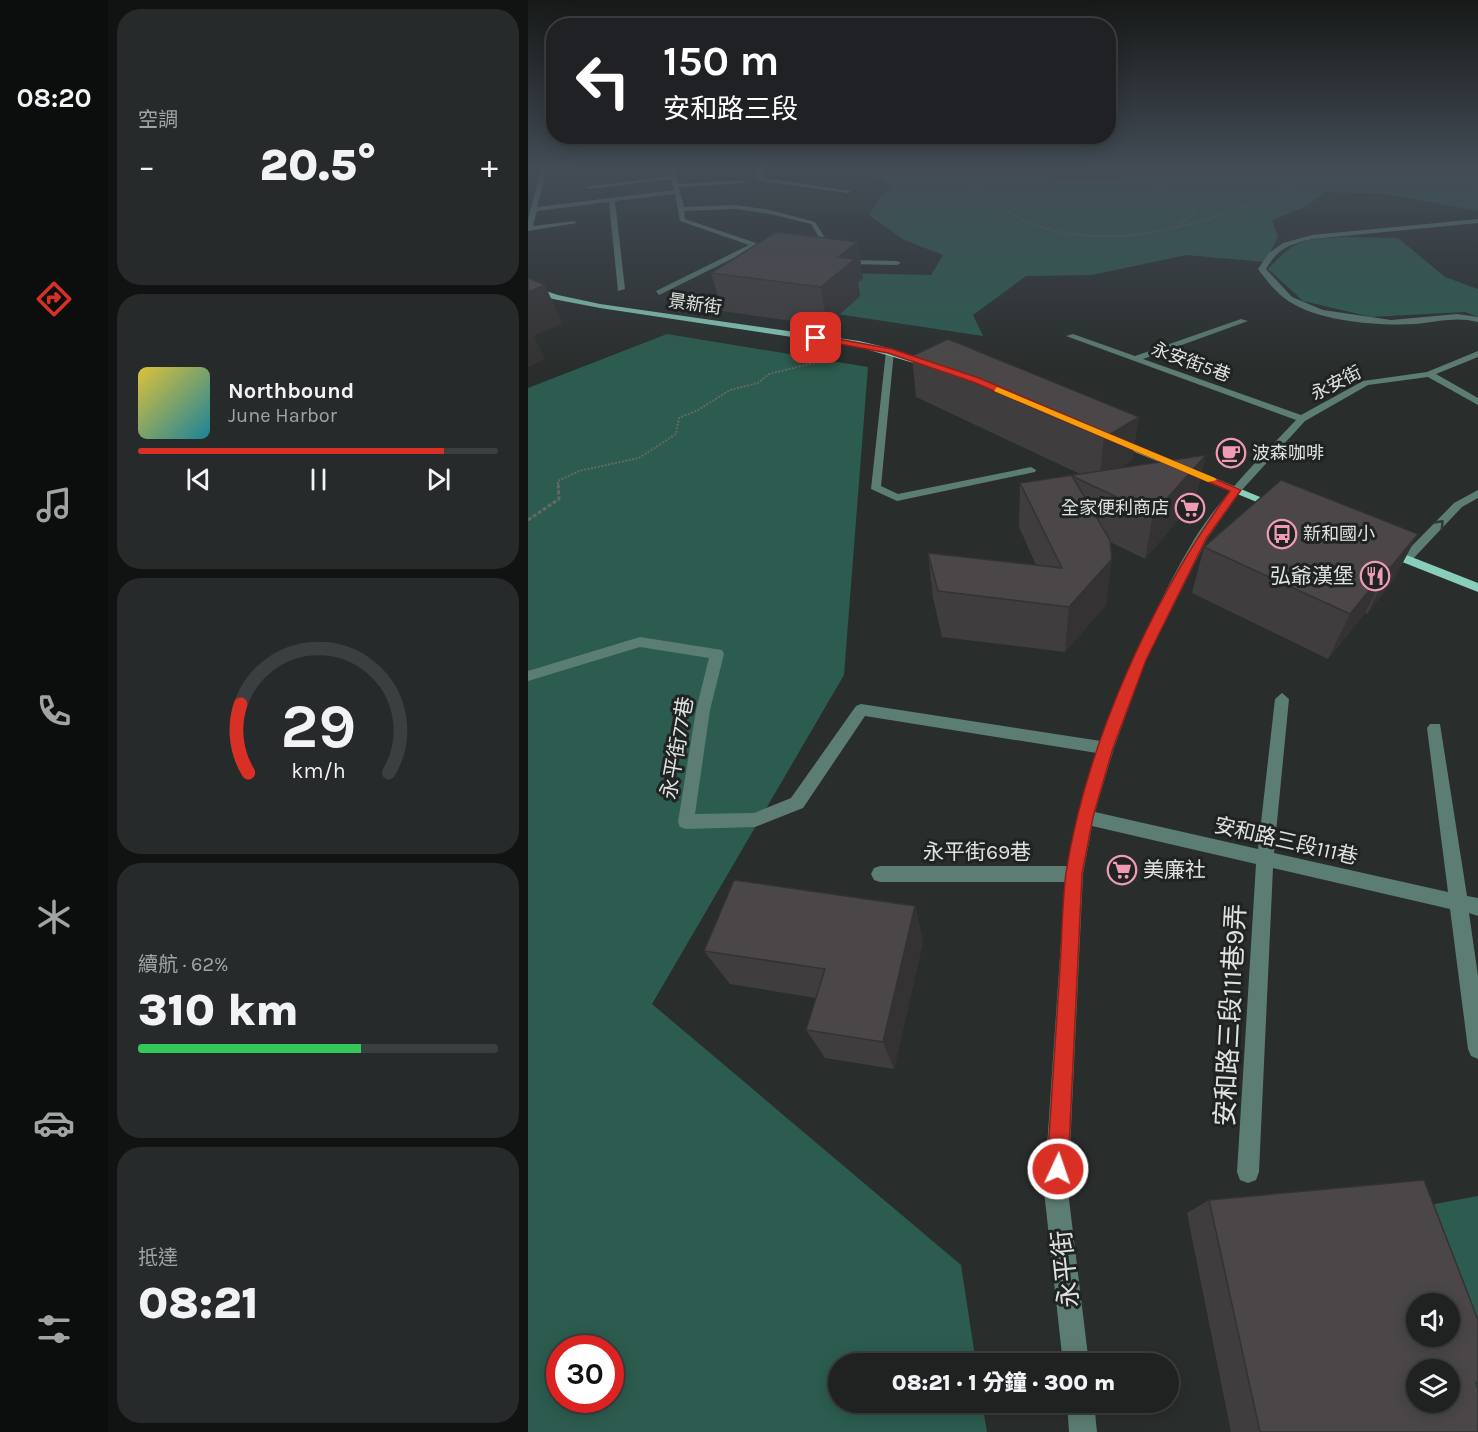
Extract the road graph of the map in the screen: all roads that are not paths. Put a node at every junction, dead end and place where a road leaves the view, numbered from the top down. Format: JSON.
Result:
{"nodes":[{"id":1,"x":616,"y":236,"type":"edge"},
{"id":2,"x":728,"y":236,"type":"edge"},
{"id":3,"x":821,"y":236,"type":"edge"},
{"id":4,"x":1324,"y":236,"type":"edge"},
{"id":5,"x":755,"y":245,"type":"junction"},
{"id":6,"x":787,"y":247,"type":"edge"},
{"id":7,"x":819,"y":250,"type":"edge"},
{"id":8,"x":830,"y":250,"type":"junction"},
{"id":9,"x":897,"y":263,"type":"dead end"},
{"id":10,"x":528,"y":287,"type":"edge"},
{"id":11,"x":621,"y":289,"type":"dead end"},
{"id":12,"x":658,"y":293,"type":"dead end"},
{"id":13,"x":1478,"y":320,"type":"edge"},
{"id":14,"x":1244,"y":321,"type":"dead end"},
{"id":15,"x":1070,"y":336,"type":"dead end"},
{"id":16,"x":890,"y":351,"type":"junction"},
{"id":17,"x":1478,"y":354,"type":"edge"},
{"id":18,"x":1135,"y":359,"type":"junction"},
{"id":19,"x":944,"y":369,"type":"edge"},
{"id":20,"x":1429,"y":374,"type":"junction"},
{"id":21,"x":1478,"y":402,"type":"edge"},
{"id":22,"x":1302,"y":419,"type":"junction"},
{"id":23,"x":1110,"y":439,"type":"edge"},
{"id":24,"x":1031,"y":470,"type":"dead end"},
{"id":25,"x":1236,"y":490,"type":"junction"},
{"id":26,"x":1478,"y":493,"type":"edge"},
{"id":27,"x":1289,"y":512,"type":"edge"},
{"id":28,"x":1374,"y":546,"type":"edge"},
{"id":29,"x":1406,"y":559,"type":"junction"},
{"id":30,"x":1478,"y":588,"type":"edge"},
{"id":31,"x":528,"y":676,"type":"edge"},
{"id":32,"x":1282,"y":699,"type":"dead end"},
{"id":33,"x":1435,"y":728,"type":"dead end"},
{"id":34,"x":1106,"y":748,"type":"junction"},
{"id":35,"x":1085,"y":817,"type":"junction"},
{"id":36,"x":1265,"y":860,"type":"junction"},
{"id":37,"x":880,"y":874,"type":"dead end"},
{"id":38,"x":1074,"y":874,"type":"junction"},
{"id":39,"x":1469,"y":905,"type":"edge"},
{"id":40,"x":1478,"y":1049,"type":"edge"},
{"id":41,"x":1248,"y":1172,"type":"dead end"},
{"id":42,"x":1075,"y":1353,"type":"edge"},
{"id":43,"x":1081,"y":1413,"type":"edge"},
{"id":44,"x":1083,"y":1432,"type":"edge"}],
"edges":[{"from":1,"to":11,"type":"street"},
{"from":2,"to":5,"type":"street"},
{"from":3,"to":8,"type":"street"},
{"from":4,"to":13,"type":"street"},
{"from":5,"to":6,"type":"street"},
{"from":5,"to":12,"type":"street"},
{"from":7,"to":8,"type":"street"},
{"from":8,"to":9,"type":"street"},
{"from":10,"to":16,"type":"main road","name":"景新街"},
{"from":14,"to":18,"type":"street"},
{"from":15,"to":18,"type":"street","name":"永安街5巷"},
{"from":16,"to":19,"type":"main road","name":"景新街"},
{"from":16,"to":24,"type":"street"},
{"from":17,"to":20,"type":"street","name":"永安街"},
{"from":18,"to":22,"type":"street","name":"永安街5巷"},
{"from":20,"to":21,"type":"street"},
{"from":20,"to":22,"type":"street","name":"永安街"},
{"from":22,"to":25,"type":"street","name":"永安街"},
{"from":23,"to":25,"type":"main road"},
{"from":25,"to":27,"type":"main road"},
{"from":25,"to":34,"type":"street","name":"永平街"},
{"from":29,"to":26,"type":"street","one_way":true},
{"from":28,"to":29,"type":"main road"},
{"from":29,"to":30,"type":"main road"},
{"from":31,"to":34,"type":"street","name":"永平街77巷"},
{"from":32,"to":36,"type":"street","name":"安和路三段111巷9弄"},
{"from":33,"to":39,"type":"street"},
{"from":34,"to":35,"type":"street","name":"永平街"},
{"from":35,"to":36,"type":"street","name":"安和路三段111巷"},
{"from":35,"to":38,"type":"street","name":"永平街"},
{"from":36,"to":39,"type":"street","name":"安和路三段111巷"},
{"from":36,"to":41,"type":"street","name":"安和路三段111巷9弄"},
{"from":37,"to":38,"type":"street","name":"永平街69巷"},
{"from":38,"to":42,"type":"street","name":"永平街"},
{"from":39,"to":40,"type":"street"},
{"from":43,"to":44,"type":"street"}]}
